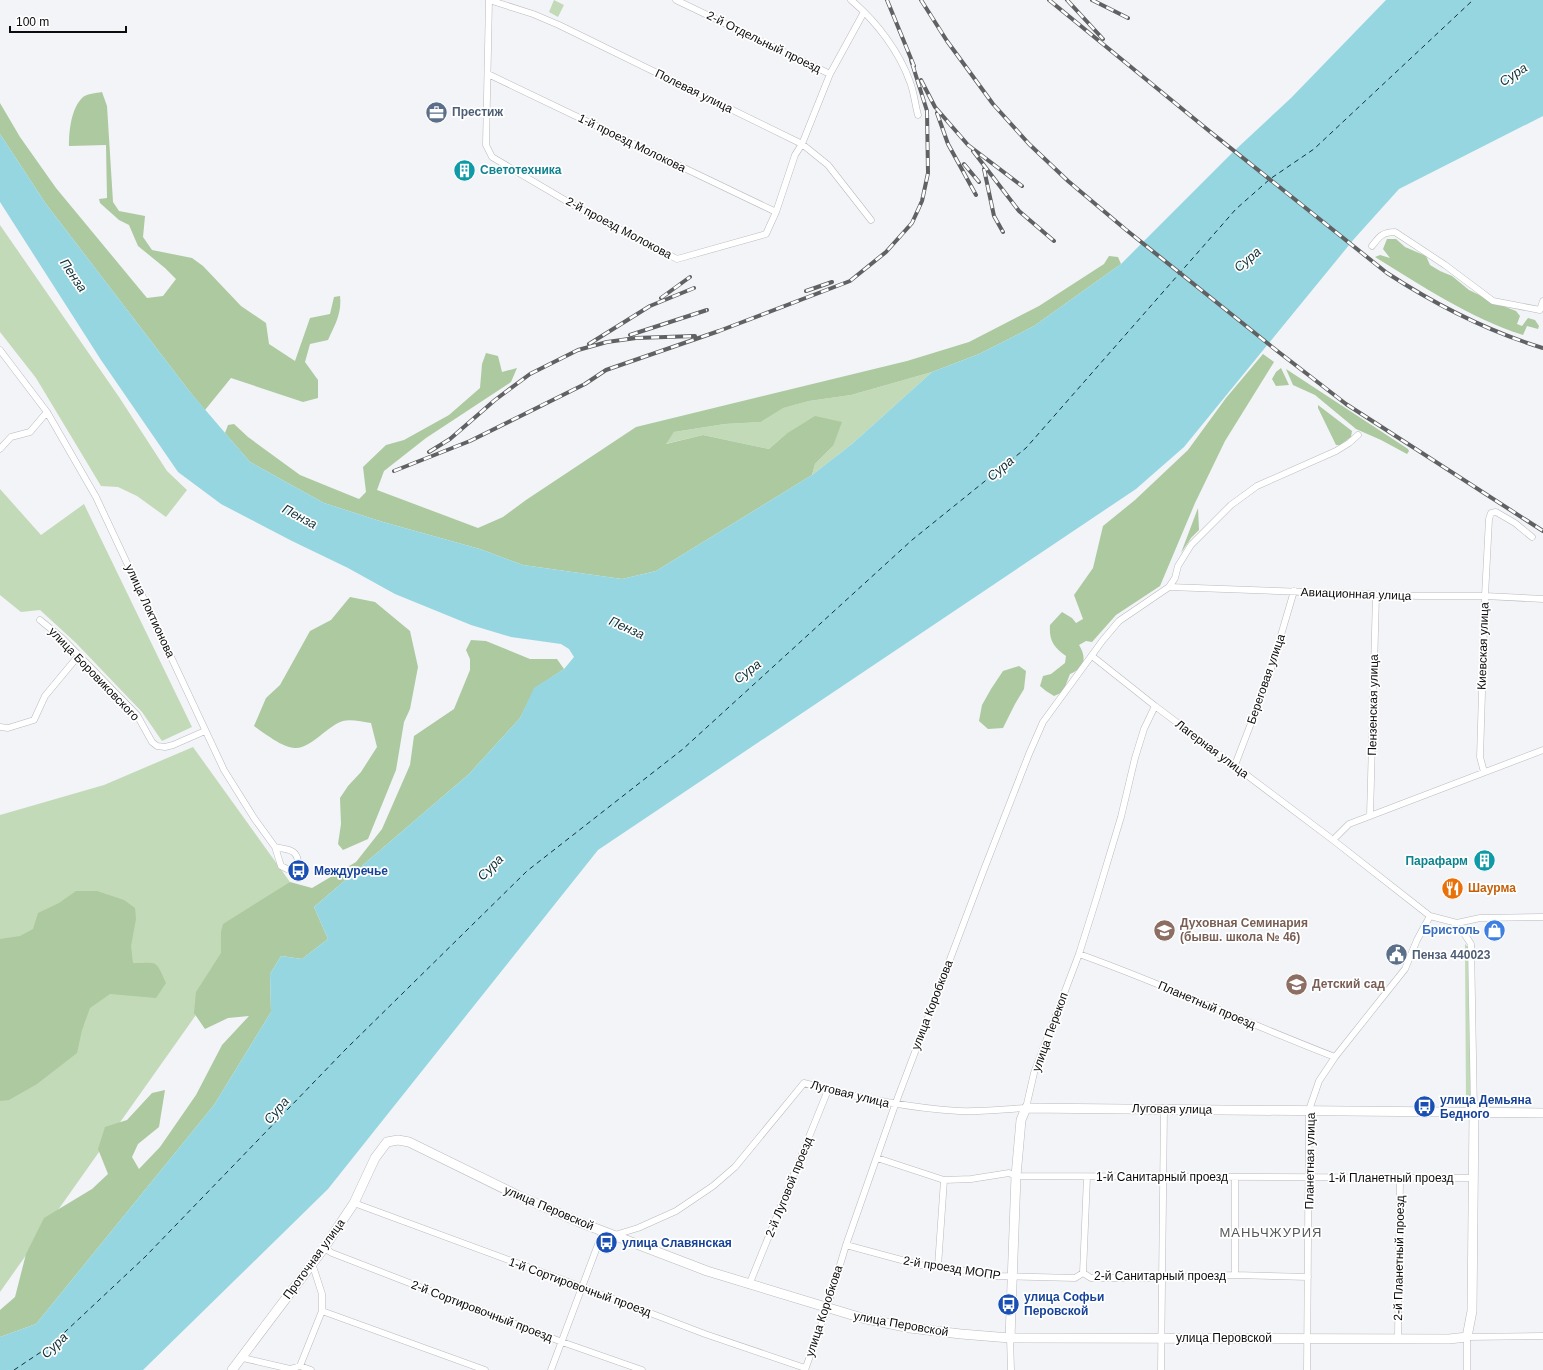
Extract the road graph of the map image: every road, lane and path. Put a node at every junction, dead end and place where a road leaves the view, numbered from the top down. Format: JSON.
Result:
{"nodes":[{"id":1,"x":489,"y":0,"type":"edge"},
{"id":2,"x":676,"y":0,"type":"edge"},
{"id":3,"x":851,"y":0,"type":"edge"},
{"id":4,"x":864,"y":12,"type":"junction"},
{"id":5,"x":488,"y":74,"type":"junction"},
{"id":6,"x":830,"y":74,"type":"junction"},
{"id":7,"x":918,"y":115,"type":"dead end"},
{"id":8,"x":802,"y":144,"type":"junction"},
{"id":9,"x":776,"y":212,"type":"junction"},
{"id":10,"x":871,"y":220,"type":"dead end"},
{"id":11,"x":1372,"y":246,"type":"dead end"},
{"id":12,"x":1543,"y":301,"type":"edge"},
{"id":13,"x":0,"y":350,"type":"edge"},
{"id":14,"x":47,"y":412,"type":"junction"},
{"id":15,"x":1358,"y":435,"type":"dead end"},
{"id":16,"x":0,"y":448,"type":"edge"},
{"id":17,"x":1532,"y":536,"type":"dead end"},
{"id":18,"x":1169,"y":587,"type":"junction"},
{"id":19,"x":1294,"y":591,"type":"junction"},
{"id":20,"x":1376,"y":595,"type":"junction"},
{"id":21,"x":1485,"y":596,"type":"junction"},
{"id":22,"x":1543,"y":599,"type":"edge"},
{"id":23,"x":40,"y":620,"type":"dead end"},
{"id":24,"x":79,"y":655,"type":"junction"},
{"id":25,"x":1092,"y":656,"type":"junction"},
{"id":26,"x":1155,"y":706,"type":"junction"},
{"id":27,"x":0,"y":726,"type":"edge"},
{"id":28,"x":205,"y":731,"type":"junction"},
{"id":29,"x":1543,"y":750,"type":"edge"},
{"id":30,"x":1235,"y":766,"type":"junction"},
{"id":31,"x":1484,"y":772,"type":"junction"},
{"id":32,"x":1370,"y":816,"type":"junction"},
{"id":33,"x":1333,"y":840,"type":"junction"},
{"id":34,"x":275,"y":847,"type":"junction"},
{"id":35,"x":1430,"y":916,"type":"junction"},
{"id":36,"x":1543,"y":917,"type":"edge"},
{"id":37,"x":1457,"y":923,"type":"junction"},
{"id":38,"x":1079,"y":954,"type":"junction"},
{"id":39,"x":1335,"y":1057,"type":"junction"},
{"id":40,"x":828,"y":1090,"type":"junction"},
{"id":41,"x":895,"y":1105,"type":"junction"},
{"id":42,"x":1026,"y":1108,"type":"junction"},
{"id":43,"x":1164,"y":1109,"type":"junction"},
{"id":44,"x":1309,"y":1110,"type":"junction"},
{"id":45,"x":1474,"y":1112,"type":"junction"},
{"id":46,"x":1543,"y":1113,"type":"edge"},
{"id":47,"x":387,"y":1142,"type":"joint"},
{"id":48,"x":877,"y":1158,"type":"junction"},
{"id":49,"x":1016,"y":1176,"type":"junction"},
{"id":50,"x":1087,"y":1177,"type":"junction"},
{"id":51,"x":1163,"y":1177,"type":"junction"},
{"id":52,"x":1235,"y":1177,"type":"junction"},
{"id":53,"x":1309,"y":1178,"type":"junction"},
{"id":54,"x":1400,"y":1178,"type":"junction"},
{"id":55,"x":1473,"y":1178,"type":"junction"},
{"id":56,"x":944,"y":1180,"type":"junction"},
{"id":57,"x":354,"y":1203,"type":"junction"},
{"id":58,"x":603,"y":1232,"type":"junction"},
{"id":59,"x":614,"y":1235,"type":"junction"},
{"id":60,"x":846,"y":1245,"type":"junction"},
{"id":61,"x":324,"y":1248,"type":"junction"},
{"id":62,"x":312,"y":1263,"type":"junction"},
{"id":63,"x":938,"y":1266,"type":"junction"},
{"id":64,"x":1083,"y":1273,"type":"junction"},
{"id":65,"x":1235,"y":1275,"type":"junction"},
{"id":66,"x":1013,"y":1277,"type":"junction"},
{"id":67,"x":1308,"y":1277,"type":"junction"},
{"id":68,"x":1161,"y":1278,"type":"junction"},
{"id":69,"x":749,"y":1285,"type":"junction"},
{"id":70,"x":582,"y":1287,"type":"junction"},
{"id":71,"x":827,"y":1308,"type":"junction"},
{"id":72,"x":322,"y":1311,"type":"junction"},
{"id":73,"x":1543,"y":1336,"type":"edge"},
{"id":74,"x":1467,"y":1337,"type":"junction"},
{"id":75,"x":1010,"y":1338,"type":"junction"},
{"id":76,"x":1160,"y":1338,"type":"junction"},
{"id":77,"x":1308,"y":1338,"type":"junction"},
{"id":78,"x":1398,"y":1338,"type":"junction"},
{"id":79,"x":562,"y":1342,"type":"junction"},
{"id":80,"x":242,"y":1358,"type":"junction"},
{"id":81,"x":300,"y":1366,"type":"junction"},
{"id":82,"x":805,"y":1369,"type":"edge"},
{"id":83,"x":232,"y":1370,"type":"edge"},
{"id":84,"x":290,"y":1370,"type":"edge"},
{"id":85,"x":311,"y":1370,"type":"edge"},
{"id":86,"x":485,"y":1370,"type":"edge"},
{"id":87,"x":552,"y":1370,"type":"edge"},
{"id":88,"x":642,"y":1370,"type":"edge"},
{"id":89,"x":1011,"y":1370,"type":"edge"},
{"id":90,"x":1161,"y":1370,"type":"edge"},
{"id":91,"x":1307,"y":1370,"type":"edge"},
{"id":92,"x":1467,"y":1370,"type":"edge"}],
"edges":[{"from":1,"to":5,"type":"street"},
{"from":1,"to":8,"type":"street","name":"Полевая улица"},
{"from":2,"to":6,"type":"street","name":"2-й Отдельный проезд"},
{"from":3,"to":4,"type":"street"},
{"from":4,"to":6,"type":"street"},
{"from":4,"to":7,"type":"street"},
{"from":5,"to":9,"type":"street","name":"1-й проезд Молокова"},
{"from":5,"to":9,"type":"street","name":"2-й проезд Молокова"},
{"from":6,"to":8,"type":"street"},
{"from":8,"to":9,"type":"street"},
{"from":8,"to":10,"type":"street","name":"Полевая улица"},
{"from":11,"to":12,"type":"street"},
{"from":13,"to":14,"type":"street","name":"улица Локтионова"},
{"from":14,"to":16,"type":"street"},
{"from":14,"to":28,"type":"street","name":"улица Локтионова"},
{"from":15,"to":18,"type":"street"},
{"from":17,"to":21,"type":"street","name":"Киевская улица"},
{"from":18,"to":19,"type":"street","name":"Авиационная улица"},
{"from":18,"to":25,"type":"street","name":"улица Коробкова"},
{"from":19,"to":20,"type":"street","name":"Авиационная улица"},
{"from":19,"to":30,"type":"street","name":"Береговая улица"},
{"from":20,"to":21,"type":"street","name":"Авиационная улица"},
{"from":20,"to":32,"type":"street","name":"Пензенская улица"},
{"from":21,"to":22,"type":"street","name":"Авиационная улица"},
{"from":21,"to":31,"type":"street","name":"Киевская улица"},
{"from":23,"to":24,"type":"street","name":"улица Боровиковского"},
{"from":24,"to":27,"type":"street"},
{"from":24,"to":28,"type":"street","name":"улица Боровиковского"},
{"from":25,"to":26,"type":"street","name":"Лагерная улица"},
{"from":25,"to":41,"type":"street","name":"улица Коробкова"},
{"from":26,"to":30,"type":"street","name":"Лагерная улица"},
{"from":26,"to":38,"type":"street","name":"улица Перекоп"},
{"from":28,"to":34,"type":"street","name":"улица Локтионова"},
{"from":29,"to":31,"type":"street"},
{"from":30,"to":33,"type":"street","name":"Лагерная улица"},
{"from":31,"to":32,"type":"street"},
{"from":32,"to":33,"type":"street"},
{"from":33,"to":35,"type":"street","name":"Лагерная улица"},
{"from":34,"to":34,"type":"street","name":"улица Локтионова"},
{"from":35,"to":37,"type":"street"},
{"from":35,"to":39,"type":"street","name":"Планетная улица"},
{"from":36,"to":37,"type":"street"},
{"from":37,"to":45,"type":"street"},
{"from":38,"to":39,"type":"street","name":"Планетный проезд"},
{"from":38,"to":42,"type":"street","name":"улица Перекоп"},
{"from":39,"to":44,"type":"street","name":"Планетная улица"},
{"from":40,"to":41,"type":"street","name":"Луговая улица"},
{"from":40,"to":59,"type":"street","name":"Луговая улица"},
{"from":40,"to":69,"type":"street","name":"2-й Луговой проезд"},
{"from":41,"to":42,"type":"street","name":"Луговая улица"},
{"from":41,"to":48,"type":"street","name":"улица Коробкова"},
{"from":42,"to":43,"type":"main road","name":"Луговая улица"},
{"from":42,"to":49,"type":"main road","name":"улица Перекоп"},
{"from":43,"to":44,"type":"main road","name":"Луговая улица"},
{"from":43,"to":51,"type":"street"},
{"from":44,"to":45,"type":"main road","name":"Луговая улица"},
{"from":44,"to":53,"type":"street","name":"Планетная улица"},
{"from":45,"to":46,"type":"main road","name":"Луговая улица"},
{"from":45,"to":55,"type":"main road"},
{"from":47,"to":57,"type":"main road","name":"Проточная улица"},
{"from":47,"to":58,"type":"main road","name":"улица Перовской"},
{"from":48,"to":56,"type":"street"},
{"from":48,"to":60,"type":"street","name":"улица Коробкова"},
{"from":49,"to":50,"type":"street","name":"1-й Санитарный проезд"},
{"from":49,"to":56,"type":"street","name":"1-й Санитарный проезд"},
{"from":49,"to":66,"type":"main road","name":"улица Перекоп"},
{"from":50,"to":51,"type":"street","name":"1-й Санитарный проезд"},
{"from":50,"to":64,"type":"street"},
{"from":51,"to":52,"type":"street","name":"1-й Санитарный проезд"},
{"from":51,"to":68,"type":"street"},
{"from":52,"to":53,"type":"street","name":"1-й Санитарный проезд"},
{"from":52,"to":65,"type":"street"},
{"from":53,"to":54,"type":"street","name":"1-й Планетный проезд"},
{"from":53,"to":67,"type":"street","name":"Планетная улица"},
{"from":54,"to":55,"type":"street","name":"1-й Планетный проезд"},
{"from":54,"to":78,"type":"street","name":"2-й Планетный проезд"},
{"from":55,"to":74,"type":"main road"},
{"from":56,"to":63,"type":"street"},
{"from":57,"to":61,"type":"main road","name":"Проточная улица"},
{"from":57,"to":70,"type":"street","name":"1-й Сортировочный проезд"},
{"from":58,"to":59,"type":"main road","name":"улица Перовской"},
{"from":58,"to":70,"type":"street"},
{"from":59,"to":69,"type":"main road","name":"улица Перовской"},
{"from":60,"to":63,"type":"street","name":"2-й проезд МОПР"},
{"from":60,"to":71,"type":"street","name":"улица Коробкова"},
{"from":61,"to":62,"type":"main road","name":"Проточная улица"},
{"from":61,"to":79,"type":"street","name":"2-й Сортировочный проезд"},
{"from":62,"to":72,"type":"street"},
{"from":62,"to":80,"type":"main road","name":"Проточная улица"},
{"from":63,"to":66,"type":"street","name":"2-й проезд МОПР"},
{"from":64,"to":66,"type":"street","name":"2-й Санитарный проезд"},
{"from":64,"to":68,"type":"street","name":"2-й Санитарный проезд"},
{"from":65,"to":67,"type":"street","name":"2-й Санитарный проезд"},
{"from":65,"to":68,"type":"street","name":"2-й Санитарный проезд"},
{"from":66,"to":75,"type":"main road","name":"улица Перекоп"},
{"from":67,"to":77,"type":"street","name":"Планетная улица"},
{"from":68,"to":76,"type":"street"},
{"from":69,"to":71,"type":"main road","name":"улица Перовской"},
{"from":70,"to":79,"type":"street"},
{"from":70,"to":82,"type":"street","name":"1-й Сортировочный проезд"},
{"from":71,"to":75,"type":"main road","name":"улица Перовской"},
{"from":71,"to":82,"type":"street","name":"улица Коробкова"},
{"from":72,"to":81,"type":"street"},
{"from":72,"to":86,"type":"street"},
{"from":73,"to":74,"type":"street"},
{"from":74,"to":78,"type":"main road","name":"улица Перовской"},
{"from":74,"to":92,"type":"street"},
{"from":75,"to":76,"type":"main road","name":"улица Перовской"},
{"from":75,"to":89,"type":"street","name":"улица Перекоп"},
{"from":76,"to":77,"type":"main road","name":"улица Перовской"},
{"from":76,"to":90,"type":"street"},
{"from":77,"to":78,"type":"main road","name":"улица Перовской"},
{"from":77,"to":91,"type":"street","name":"Планетная улица"},
{"from":79,"to":87,"type":"street"},
{"from":79,"to":88,"type":"street","name":"2-й Сортировочный проезд"},
{"from":80,"to":83,"type":"main road","name":"Проточная улица"},
{"from":80,"to":84,"type":"street"},
{"from":81,"to":84,"type":"street"},
{"from":81,"to":85,"type":"street"}]}
